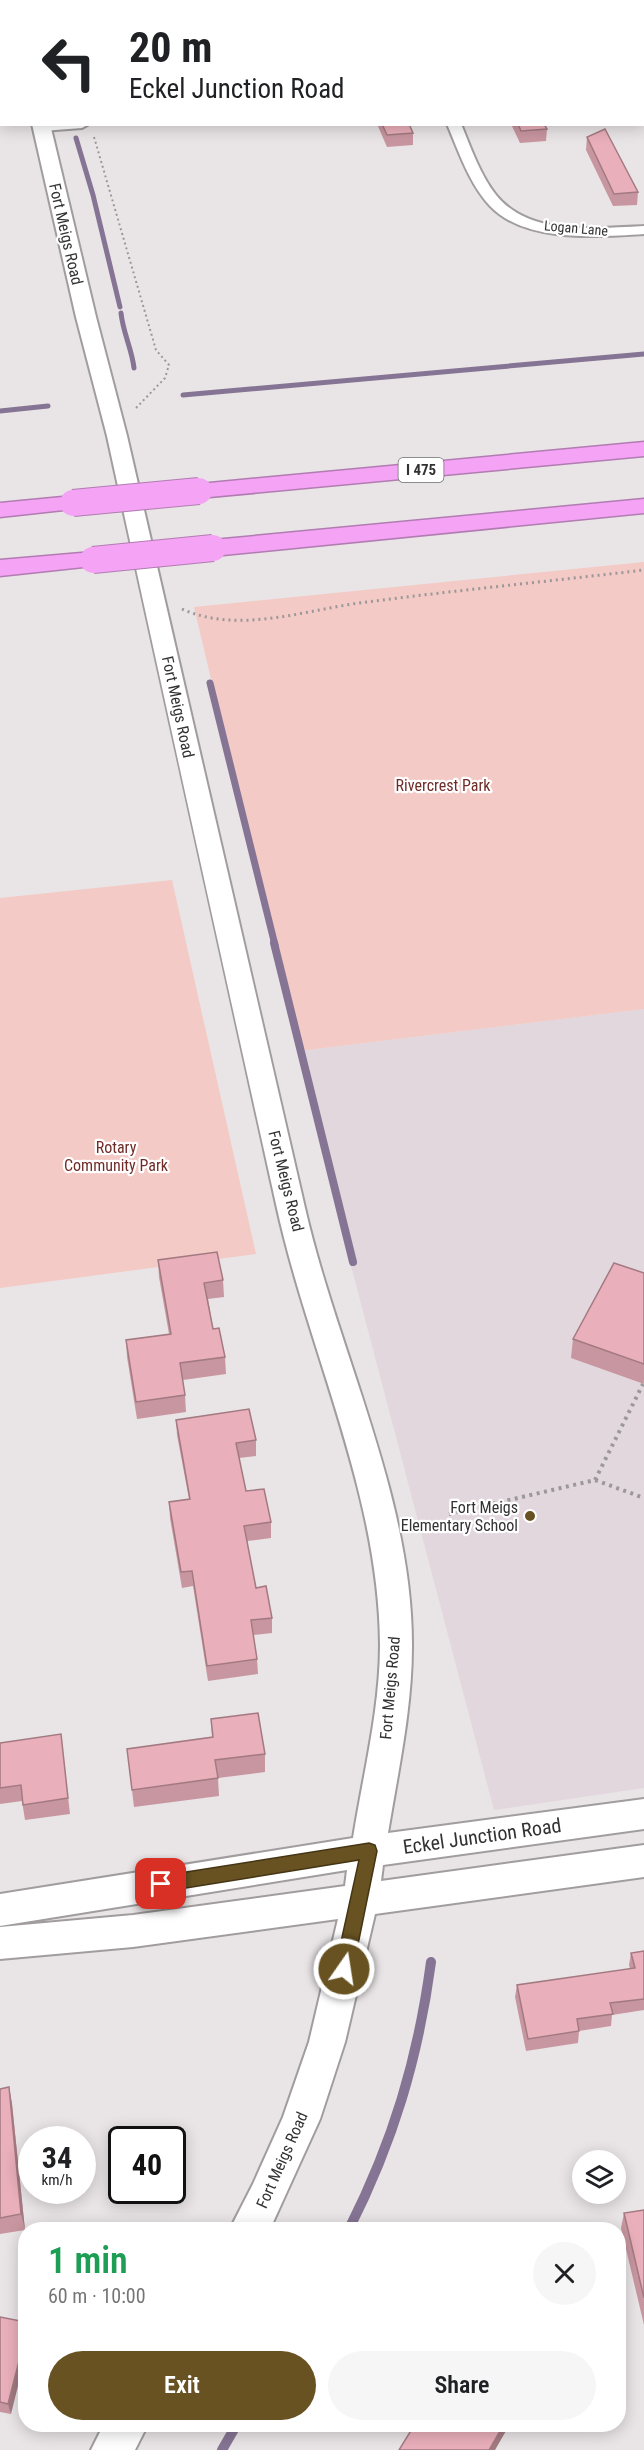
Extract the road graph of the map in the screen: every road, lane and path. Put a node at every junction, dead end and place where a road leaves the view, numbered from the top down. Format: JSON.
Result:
{"nodes":[{"id":1,"x":41,"y":126,"type":"edge"},
{"id":2,"x":455,"y":126,"type":"edge"},
{"id":3,"x":644,"y":230,"type":"edge"},
{"id":4,"x":644,"y":449,"type":"edge"},
{"id":5,"x":644,"y":506,"type":"edge"},
{"id":6,"x":0,"y":510,"type":"edge"},
{"id":7,"x":0,"y":568,"type":"edge"},
{"id":8,"x":643,"y":1384,"type":"edge"},
{"id":9,"x":595,"y":1480,"type":"junction"},
{"id":10,"x":644,"y":1498,"type":"edge"},
{"id":11,"x":448,"y":1514,"type":"dead end"},
{"id":12,"x":644,"y":1814,"type":"edge"},
{"id":13,"x":369,"y":1851,"type":"junction"},
{"id":14,"x":644,"y":1861,"type":"edge"},
{"id":15,"x":360,"y":1901,"type":"junction"},
{"id":16,"x":0,"y":1910,"type":"edge"},
{"id":17,"x":0,"y":1942,"type":"edge"},
{"id":18,"x":253,"y":2222,"type":"edge"},
{"id":19,"x":123,"y":2432,"type":"edge"},
{"id":20,"x":111,"y":2450,"type":"edge"}],
"edges":[{"from":1,"to":13,"type":"street","name":"Fort Meigs Road"},
{"from":2,"to":3,"type":"street","name":"Logan Lane"},
{"from":4,"to":6,"type":"highway","number":"I 475","bridge":true},
{"from":5,"to":7,"type":"highway","bridge":true},
{"from":8,"to":9,"type":"path"},
{"from":9,"to":10,"type":"path"},
{"from":9,"to":11,"type":"path"},
{"from":12,"to":13,"type":"street","name":"Eckel Junction Road"},
{"from":13,"to":15,"type":"street","name":"Fort Meigs Road"},
{"from":13,"to":16,"type":"street","name":"Eckel Junction Road"},
{"from":14,"to":15,"type":"street"},
{"from":15,"to":17,"type":"street"},
{"from":15,"to":18,"type":"street","name":"Fort Meigs Road"},
{"from":19,"to":20,"type":"street"}]}
